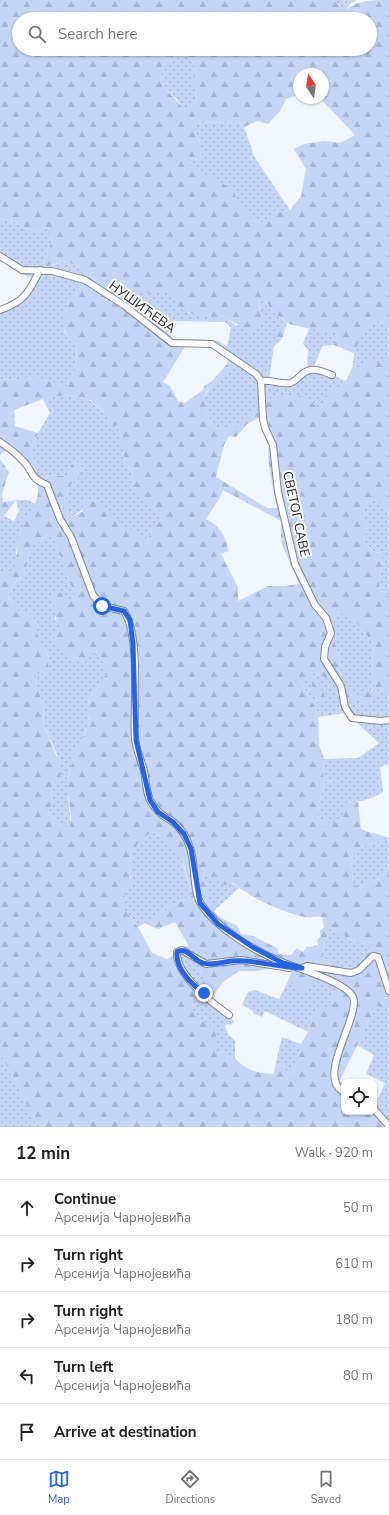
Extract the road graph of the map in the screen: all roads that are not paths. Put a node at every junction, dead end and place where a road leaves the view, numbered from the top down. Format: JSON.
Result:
{"nodes":[{"id":1,"x":0,"y":256,"type":"edge"},
{"id":2,"x":40,"y":270,"type":"junction"},
{"id":3,"x":0,"y":310,"type":"edge"},
{"id":4,"x":332,"y":375,"type":"dead end"},
{"id":5,"x":261,"y":381,"type":"junction"},
{"id":6,"x":0,"y":442,"type":"edge"},
{"id":7,"x":389,"y":720,"type":"edge"},
{"id":8,"x":302,"y":968,"type":"junction"},
{"id":9,"x":389,"y":991,"type":"edge"},
{"id":10,"x":229,"y":1015,"type":"dead end"},
{"id":11,"x":341,"y":1090,"type":"edge"},
{"id":12,"x":377,"y":1112,"type":"edge"},
{"id":13,"x":389,"y":1126,"type":"edge"}],
"edges":[{"from":1,"to":2,"type":"street","name":"НУШИЋЕВА"},
{"from":2,"to":3,"type":"street"},
{"from":2,"to":5,"type":"street","name":"НУШИЋЕВА"},
{"from":4,"to":5,"type":"street"},
{"from":5,"to":7,"type":"street","name":"СВЕТОГ САВЕ"},
{"from":6,"to":8,"type":"street"},
{"from":8,"to":9,"type":"street"},
{"from":8,"to":10,"type":"street"},
{"from":8,"to":11,"type":"street"},
{"from":12,"to":13,"type":"street"}]}
